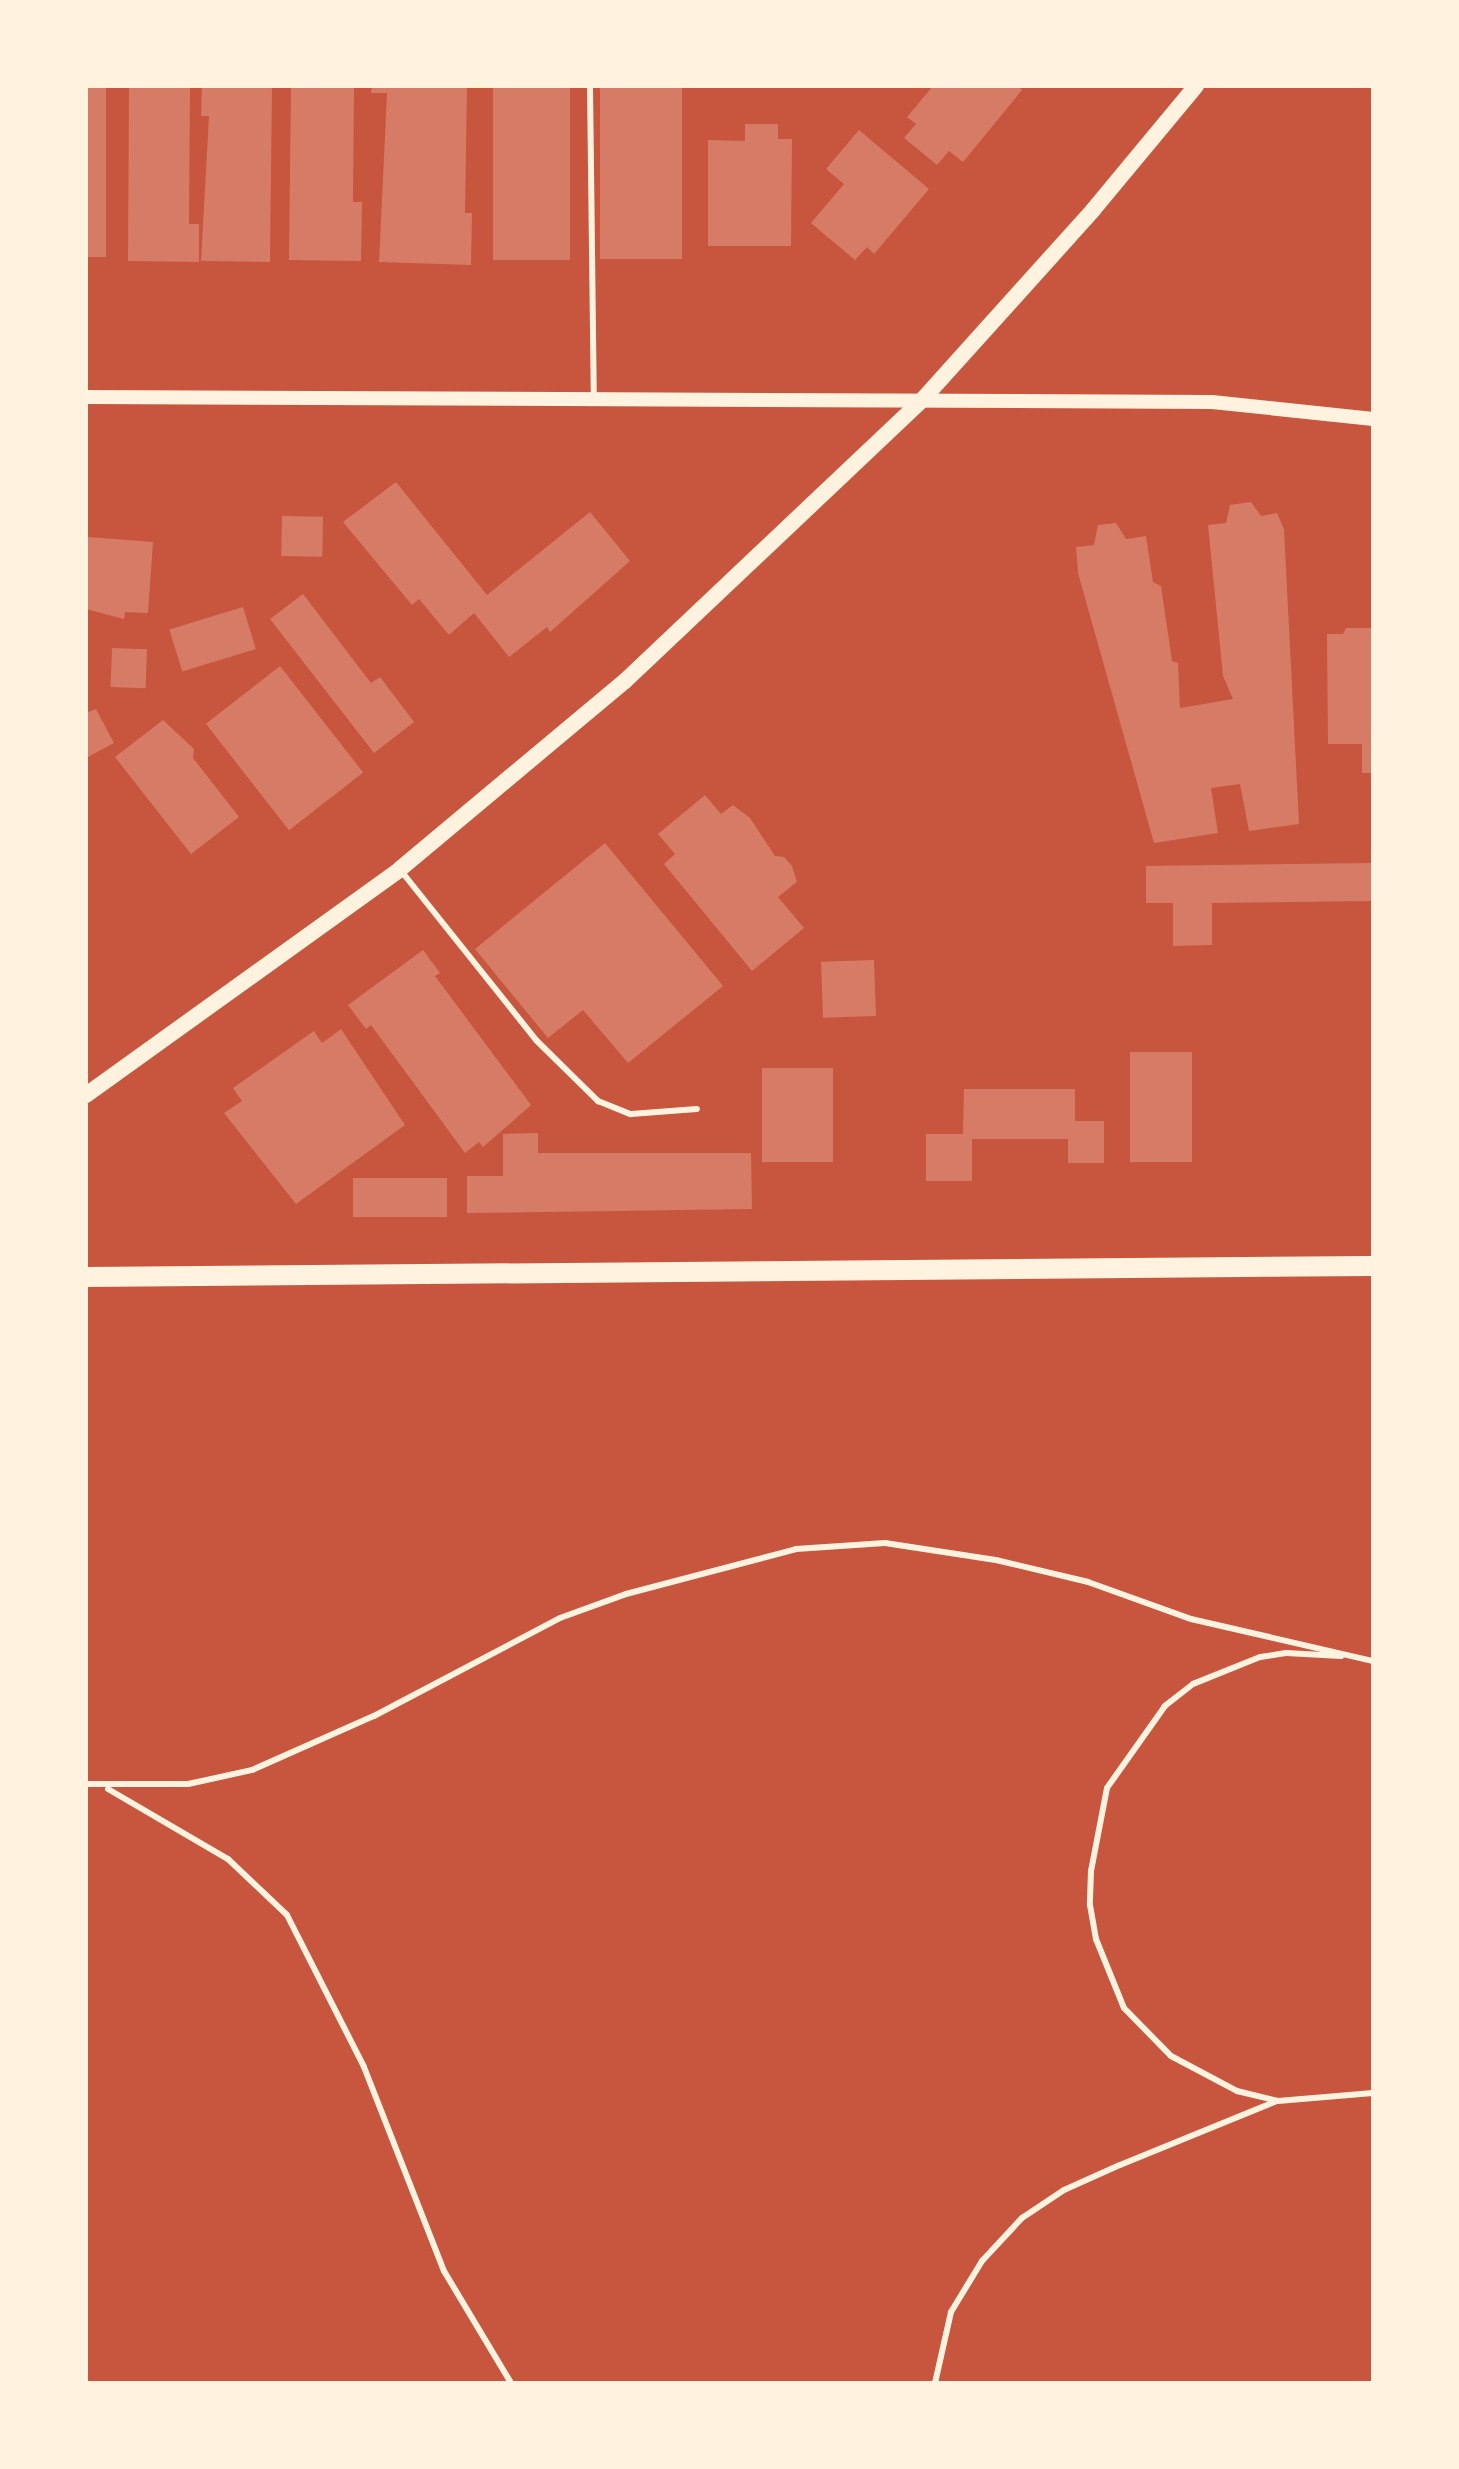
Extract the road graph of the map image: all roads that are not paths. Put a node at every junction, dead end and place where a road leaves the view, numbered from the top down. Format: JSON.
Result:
{"nodes":[{"id":1,"x":590,"y":86,"type":"edge"},
{"id":2,"x":1196,"y":86,"type":"edge"},
{"id":3,"x":86,"y":397,"type":"edge"},
{"id":4,"x":594,"y":398,"type":"junction"},
{"id":5,"x":923,"y":399,"type":"junction"},
{"id":6,"x":1373,"y":419,"type":"edge"},
{"id":7,"x":400,"y":869,"type":"junction"},
{"id":8,"x":86,"y":1095,"type":"edge"},
{"id":9,"x":697,"y":1109,"type":"dead end"},
{"id":10,"x":1373,"y":1266,"type":"edge"},
{"id":11,"x":86,"y":1277,"type":"edge"},
{"id":12,"x":1364,"y":1658,"type":"junction"},
{"id":13,"x":1373,"y":1660,"type":"edge"},
{"id":14,"x":86,"y":1784,"type":"edge"},
{"id":15,"x":106,"y":1788,"type":"junction"},
{"id":16,"x":1373,"y":2093,"type":"edge"},
{"id":17,"x":1278,"y":2101,"type":"junction"},
{"id":18,"x":511,"y":2383,"type":"edge"},
{"id":19,"x":935,"y":2383,"type":"edge"}],
"edges":[{"from":1,"to":4,"type":"lane"},
{"from":2,"to":5,"type":"main road"},
{"from":3,"to":4,"type":"street"},
{"from":4,"to":5,"type":"street"},
{"from":5,"to":6,"type":"street"},
{"from":5,"to":7,"type":"main road"},
{"from":7,"to":8,"type":"main road"},
{"from":7,"to":9,"type":"lane"},
{"from":10,"to":11,"type":"main road"},
{"from":12,"to":13,"type":"lane"},
{"from":12,"to":15,"type":"lane"},
{"from":12,"to":17,"type":"lane"},
{"from":14,"to":15,"type":"lane"},
{"from":15,"to":18,"type":"lane"},
{"from":16,"to":17,"type":"lane"},
{"from":17,"to":19,"type":"lane"}]}
